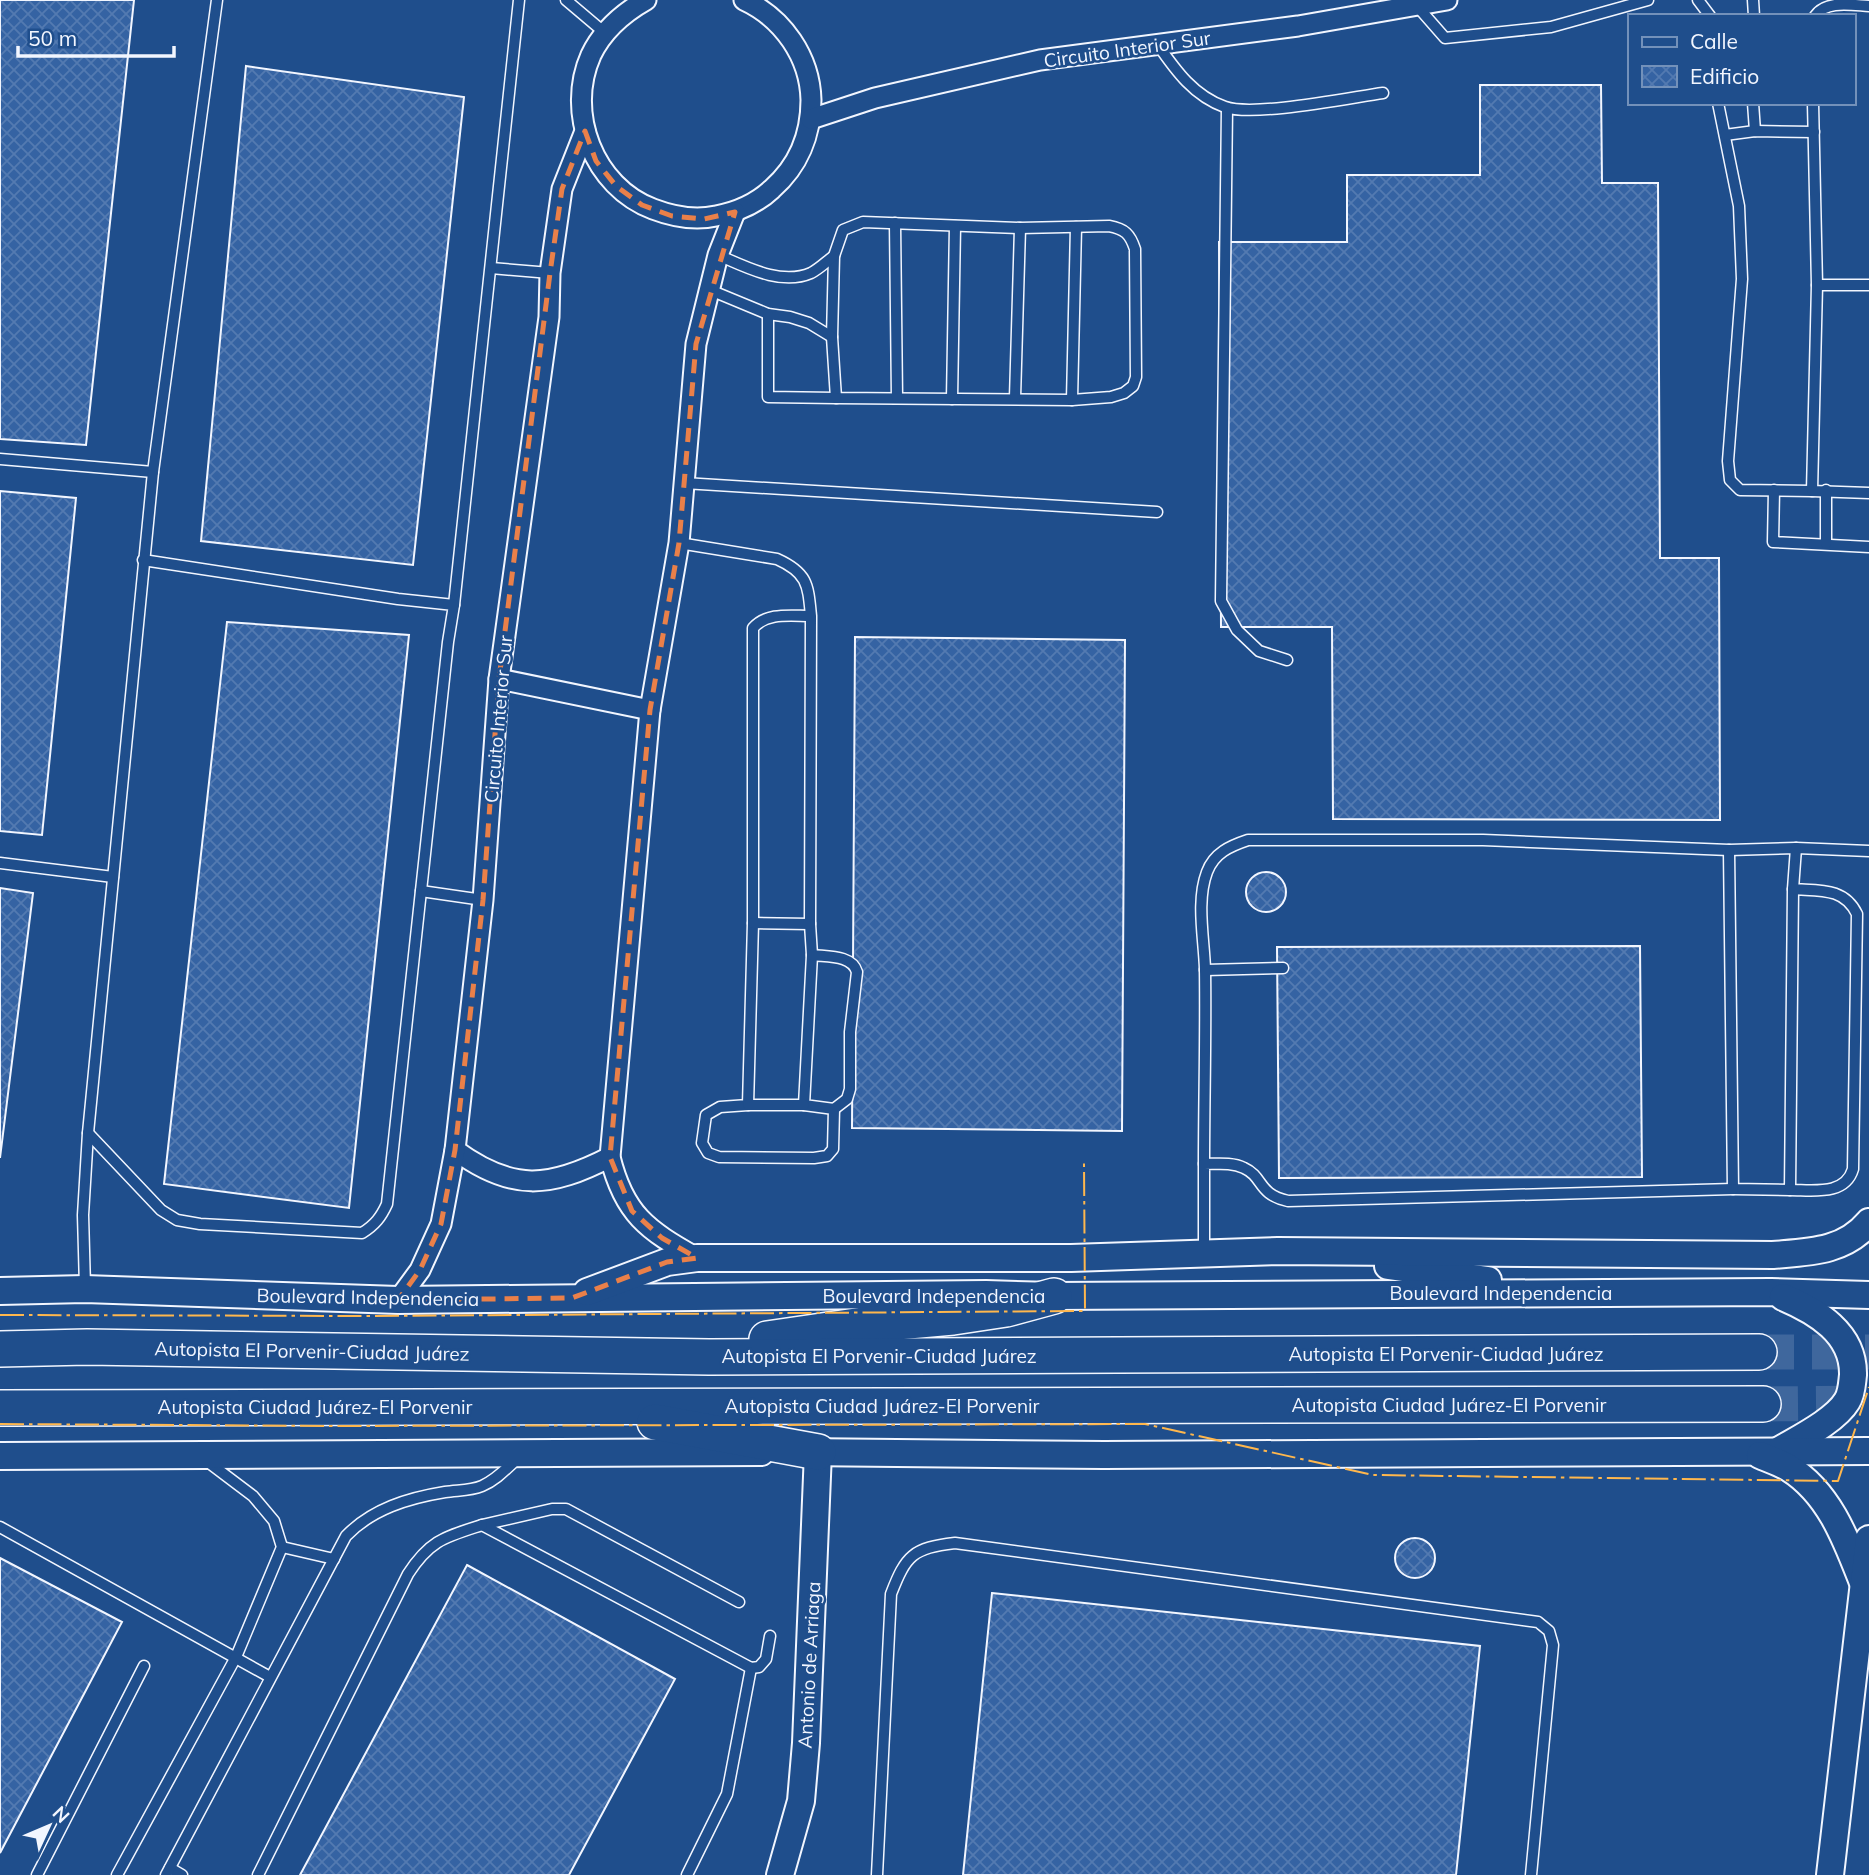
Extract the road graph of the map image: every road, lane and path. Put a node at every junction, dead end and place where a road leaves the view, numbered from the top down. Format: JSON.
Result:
{"nodes":[{"id":1,"x":217,"y":0,"type":"edge"},
{"id":2,"x":519,"y":0,"type":"edge"},
{"id":3,"x":566,"y":0,"type":"edge"},
{"id":4,"x":646,"y":0,"type":"edge"},
{"id":5,"x":744,"y":0,"type":"edge"},
{"id":6,"x":1447,"y":0,"type":"edge"},
{"id":7,"x":1648,"y":0,"type":"edge"},
{"id":8,"x":1408,"y":4,"type":"edge"},
{"id":9,"x":1869,"y":6,"type":"edge"},
{"id":10,"x":1816,"y":14,"type":"edge"},
{"id":11,"x":605,"y":33,"type":"junction"},
{"id":12,"x":1158,"y":45,"type":"junction"},
{"id":13,"x":1383,"y":93,"type":"dead end"},
{"id":14,"x":1718,"y":105,"type":"edge"},
{"id":15,"x":1753,"y":105,"type":"edge"},
{"id":16,"x":1813,"y":105,"type":"edge"},
{"id":17,"x":1227,"y":108,"type":"junction"},
{"id":18,"x":811,"y":119,"type":"junction"},
{"id":19,"x":584,"y":131,"type":"junction"},
{"id":20,"x":1755,"y":131,"type":"junction"},
{"id":21,"x":1814,"y":132,"type":"junction"},
{"id":22,"x":1725,"y":135,"type":"junction"},
{"id":23,"x":735,"y":212,"type":"junction"},
{"id":24,"x":895,"y":223,"type":"junction"},
{"id":25,"x":955,"y":226,"type":"junction"},
{"id":26,"x":1076,"y":227,"type":"junction"},
{"id":27,"x":1020,"y":228,"type":"junction"},
{"id":28,"x":718,"y":256,"type":"junction"},
{"id":29,"x":834,"y":256,"type":"junction"},
{"id":30,"x":491,"y":268,"type":"junction"},
{"id":31,"x":550,"y":272,"type":"junction"},
{"id":32,"x":1816,"y":285,"type":"junction"},
{"id":33,"x":1869,"y":285,"type":"edge"},
{"id":34,"x":709,"y":290,"type":"junction"},
{"id":35,"x":768,"y":314,"type":"junction"},
{"id":36,"x":832,"y":337,"type":"junction"},
{"id":37,"x":836,"y":398,"type":"junction"},
{"id":38,"x":897,"y":398,"type":"junction"},
{"id":39,"x":1015,"y":398,"type":"junction"},
{"id":40,"x":952,"y":399,"type":"junction"},
{"id":41,"x":1072,"y":400,"type":"junction"},
{"id":42,"x":0,"y":459,"type":"edge"},
{"id":43,"x":153,"y":472,"type":"junction"},
{"id":44,"x":684,"y":483,"type":"junction"},
{"id":45,"x":1774,"y":490,"type":"junction"},
{"id":46,"x":1826,"y":490,"type":"junction"},
{"id":47,"x":1812,"y":491,"type":"junction"},
{"id":48,"x":1869,"y":493,"type":"edge"},
{"id":49,"x":1157,"y":512,"type":"dead end"},
{"id":50,"x":679,"y":543,"type":"junction"},
{"id":51,"x":1826,"y":544,"type":"junction"},
{"id":52,"x":1869,"y":547,"type":"edge"},
{"id":53,"x":143,"y":560,"type":"junction"},
{"id":54,"x":454,"y":605,"type":"junction"},
{"id":55,"x":811,"y":616,"type":"junction"},
{"id":56,"x":1287,"y":660,"type":"dead end"},
{"id":57,"x":499,"y":680,"type":"junction"},
{"id":58,"x":650,"y":710,"type":"junction"},
{"id":59,"x":1796,"y":848,"type":"junction"},
{"id":60,"x":1729,"y":850,"type":"junction"},
{"id":61,"x":1869,"y":851,"type":"edge"},
{"id":62,"x":0,"y":863,"type":"edge"},
{"id":63,"x":113,"y":877,"type":"junction"},
{"id":64,"x":1793,"y":889,"type":"junction"},
{"id":65,"x":421,"y":891,"type":"junction"},
{"id":66,"x":483,"y":900,"type":"junction"},
{"id":67,"x":753,"y":923,"type":"junction"},
{"id":68,"x":810,"y":924,"type":"junction"},
{"id":69,"x":812,"y":955,"type":"junction"},
{"id":70,"x":1283,"y":968,"type":"dead end"},
{"id":71,"x":1205,"y":970,"type":"junction"},
{"id":72,"x":748,"y":1105,"type":"junction"},
{"id":73,"x":804,"y":1105,"type":"junction"},
{"id":74,"x":834,"y":1109,"type":"junction"},
{"id":75,"x":88,"y":1133,"type":"junction"},
{"id":76,"x":455,"y":1150,"type":"junction"},
{"id":77,"x":610,"y":1157,"type":"junction"},
{"id":78,"x":1204,"y":1164,"type":"junction"},
{"id":79,"x":1732,"y":1189,"type":"junction"},
{"id":80,"x":1790,"y":1190,"type":"junction"},
{"id":81,"x":1869,"y":1222,"type":"edge"},
{"id":82,"x":1278,"y":1251,"type":"junction"},
{"id":83,"x":1204,"y":1252,"type":"junction"},
{"id":84,"x":697,"y":1258,"type":"junction"},
{"id":85,"x":85,"y":1289,"type":"junction"},
{"id":86,"x":0,"y":1291,"type":"edge"},
{"id":87,"x":1580,"y":1292,"type":"junction"},
{"id":88,"x":1771,"y":1292,"type":"junction"},
{"id":89,"x":1869,"y":1295,"type":"edge"},
{"id":90,"x":1054,"y":1296,"type":"junction"},
{"id":91,"x":572,"y":1298,"type":"junction"},
{"id":92,"x":398,"y":1300,"type":"junction"},
{"id":93,"x":0,"y":1337,"type":"edge"},
{"id":94,"x":87,"y":1348,"type":"junction"},
{"id":95,"x":0,"y":1349,"type":"edge"},
{"id":96,"x":1759,"y":1352,"type":"tunnel mouth"},
{"id":97,"x":709,"y":1357,"type":"junction"},
{"id":98,"x":1763,"y":1404,"type":"tunnel mouth"},
{"id":99,"x":569,"y":1406,"type":"junction"},
{"id":100,"x":0,"y":1408,"type":"edge"},
{"id":101,"x":142,"y":1408,"type":"junction"},
{"id":102,"x":0,"y":1430,"type":"edge"},
{"id":103,"x":1752,"y":1451,"type":"junction"},
{"id":104,"x":1778,"y":1451,"type":"junction"},
{"id":105,"x":1869,"y":1451,"type":"edge"},
{"id":106,"x":818,"y":1452,"type":"junction"},
{"id":107,"x":199,"y":1455,"type":"junction"},
{"id":108,"x":521,"y":1455,"type":"junction"},
{"id":109,"x":0,"y":1456,"type":"edge"},
{"id":110,"x":482,"y":1525,"type":"junction"},
{"id":111,"x":0,"y":1527,"type":"edge"},
{"id":112,"x":1869,"y":1539,"type":"edge"},
{"id":113,"x":282,"y":1546,"type":"junction"},
{"id":114,"x":334,"y":1559,"type":"junction"},
{"id":115,"x":1863,"y":1584,"type":"junction"},
{"id":116,"x":739,"y":1602,"type":"dead end"},
{"id":117,"x":770,"y":1636,"type":"dead end"},
{"id":118,"x":236,"y":1657,"type":"junction"},
{"id":119,"x":144,"y":1666,"type":"dead end"},
{"id":120,"x":751,"y":1668,"type":"junction"},
{"id":121,"x":270,"y":1677,"type":"junction"},
{"id":122,"x":168,"y":1871,"type":"edge"},
{"id":123,"x":37,"y":1875,"type":"edge"},
{"id":124,"x":117,"y":1875,"type":"edge"},
{"id":125,"x":182,"y":1875,"type":"edge"},
{"id":126,"x":258,"y":1875,"type":"edge"},
{"id":127,"x":687,"y":1875,"type":"edge"},
{"id":128,"x":780,"y":1875,"type":"edge"},
{"id":129,"x":877,"y":1875,"type":"edge"},
{"id":130,"x":1531,"y":1875,"type":"edge"},
{"id":131,"x":1829,"y":1875,"type":"edge"}],
"edges":[{"from":1,"to":43,"type":"lane"},
{"from":2,"to":30,"type":"lane"},
{"from":3,"to":11,"type":"lane"},
{"from":4,"to":11,"type":"street"},
{"from":5,"to":18,"type":"street"},
{"from":6,"to":8,"type":"street","name":"Circuito Interior Sur"},
{"from":7,"to":8,"type":"lane"},
{"from":8,"to":12,"type":"street","name":"Circuito Interior Sur"},
{"from":9,"to":10,"type":"lane"},
{"from":11,"to":19,"type":"street"},
{"from":12,"to":17,"type":"lane"},
{"from":12,"to":18,"type":"street","name":"Circuito Interior Sur"},
{"from":13,"to":17,"type":"lane"},
{"from":14,"to":22,"type":"lane"},
{"from":15,"to":20,"type":"lane"},
{"from":16,"to":21,"type":"lane"},
{"from":17,"to":56,"type":"lane"},
{"from":18,"to":23,"type":"street"},
{"from":19,"to":23,"type":"street"},
{"from":19,"to":31,"type":"street","name":"Circuito Interior Sur"},
{"from":20,"to":21,"type":"lane"},
{"from":20,"to":22,"type":"lane"},
{"from":21,"to":32,"type":"lane"},
{"from":22,"to":45,"type":"lane"},
{"from":23,"to":28,"type":"street"},
{"from":24,"to":25,"type":"lane"},
{"from":24,"to":29,"type":"lane"},
{"from":24,"to":38,"type":"lane"},
{"from":25,"to":27,"type":"lane"},
{"from":25,"to":40,"type":"lane"},
{"from":26,"to":27,"type":"lane"},
{"from":26,"to":41,"type":"lane"},
{"from":26,"to":41,"type":"lane"},
{"from":27,"to":39,"type":"lane"},
{"from":28,"to":29,"type":"lane"},
{"from":28,"to":34,"type":"street"},
{"from":29,"to":36,"type":"lane"},
{"from":30,"to":31,"type":"lane"},
{"from":30,"to":54,"type":"lane"},
{"from":31,"to":57,"type":"street","name":"Circuito Interior Sur"},
{"from":32,"to":33,"type":"lane"},
{"from":32,"to":47,"type":"lane"},
{"from":34,"to":35,"type":"lane"},
{"from":34,"to":44,"type":"street"},
{"from":35,"to":36,"type":"lane"},
{"from":35,"to":37,"type":"lane"},
{"from":36,"to":37,"type":"lane"},
{"from":37,"to":38,"type":"lane"},
{"from":38,"to":40,"type":"lane"},
{"from":39,"to":40,"type":"lane"},
{"from":39,"to":41,"type":"lane"},
{"from":42,"to":43,"type":"lane"},
{"from":43,"to":53,"type":"lane"},
{"from":44,"to":49,"type":"lane"},
{"from":44,"to":50,"type":"street"},
{"from":45,"to":47,"type":"lane"},
{"from":45,"to":51,"type":"lane"},
{"from":46,"to":47,"type":"lane"},
{"from":46,"to":48,"type":"lane"},
{"from":46,"to":51,"type":"lane"},
{"from":50,"to":55,"type":"lane"},
{"from":50,"to":58,"type":"street"},
{"from":51,"to":52,"type":"lane"},
{"from":53,"to":54,"type":"lane"},
{"from":53,"to":63,"type":"lane"},
{"from":54,"to":65,"type":"lane"},
{"from":55,"to":67,"type":"lane"},
{"from":55,"to":68,"type":"lane"},
{"from":57,"to":58,"type":"street"},
{"from":57,"to":66,"type":"street","name":"Circuito Interior Sur"},
{"from":58,"to":77,"type":"street"},
{"from":59,"to":60,"type":"lane"},
{"from":59,"to":61,"type":"lane"},
{"from":59,"to":64,"type":"lane"},
{"from":60,"to":71,"type":"lane"},
{"from":60,"to":79,"type":"lane"},
{"from":62,"to":63,"type":"lane"},
{"from":63,"to":75,"type":"lane"},
{"from":64,"to":80,"type":"lane"},
{"from":64,"to":80,"type":"lane"},
{"from":65,"to":66,"type":"lane"},
{"from":65,"to":75,"type":"lane"},
{"from":66,"to":76,"type":"street","name":"Circuito Interior Sur"},
{"from":67,"to":68,"type":"lane"},
{"from":67,"to":72,"type":"lane"},
{"from":68,"to":69,"type":"lane"},
{"from":69,"to":73,"type":"lane"},
{"from":69,"to":74,"type":"lane"},
{"from":70,"to":71,"type":"lane"},
{"from":71,"to":78,"type":"lane"},
{"from":72,"to":73,"type":"lane"},
{"from":72,"to":74,"type":"lane"},
{"from":73,"to":74,"type":"lane"},
{"from":75,"to":85,"type":"lane"},
{"from":76,"to":77,"type":"street"},
{"from":76,"to":92,"type":"street","name":"Circuito Interior Sur"},
{"from":77,"to":84,"type":"street"},
{"from":78,"to":79,"type":"lane"},
{"from":78,"to":83,"type":"lane"},
{"from":79,"to":80,"type":"lane"},
{"from":81,"to":82,"type":"main road"},
{"from":82,"to":83,"type":"main road"},
{"from":82,"to":87,"type":"main road"},
{"from":83,"to":84,"type":"main road"},
{"from":84,"to":91,"type":"main road"},
{"from":85,"to":86,"type":"main road","name":"Boulevard Independencia"},
{"from":85,"to":92,"type":"main road","name":"Boulevard Independencia"},
{"from":87,"to":88,"type":"main road","name":"Boulevard Independencia"},
{"from":87,"to":90,"type":"main road","name":"Boulevard Independencia"},
{"from":88,"to":89,"type":"main road","name":"Boulevard Independencia"},
{"from":88,"to":104,"type":"main road"},
{"from":90,"to":91,"type":"main road","name":"Boulevard Independencia"},
{"from":90,"to":97,"type":"highway"},
{"from":91,"to":92,"type":"main road","name":"Boulevard Independencia"},
{"from":93,"to":94,"type":"highway"},
{"from":94,"to":95,"type":"highway","name":"Autopista El Porvenir-Ciudad Juárez"},
{"from":94,"to":97,"type":"highway","name":"Autopista El Porvenir-Ciudad Juárez"},
{"from":96,"to":97,"type":"highway","name":"Autopista El Porvenir-Ciudad Juárez"},
{"from":98,"to":99,"type":"highway","name":"Autopista Ciudad Juárez-El Porvenir"},
{"from":99,"to":101,"type":"highway","name":"Autopista Ciudad Juárez-El Porvenir"},
{"from":99,"to":106,"type":"highway"},
{"from":100,"to":101,"type":"highway","name":"Autopista Ciudad Juárez-El Porvenir"},
{"from":101,"to":102,"type":"highway"},
{"from":103,"to":104,"type":"main road"},
{"from":103,"to":106,"type":"main road"},
{"from":103,"to":115,"type":"main road"},
{"from":104,"to":105,"type":"main road"},
{"from":106,"to":108,"type":"main road"},
{"from":106,"to":128,"type":"main road","name":"Antonio de Arriaga"},
{"from":107,"to":108,"type":"main road"},
{"from":107,"to":109,"type":"main road"},
{"from":107,"to":113,"type":"lane"},
{"from":108,"to":114,"type":"lane"},
{"from":110,"to":116,"type":"lane"},
{"from":110,"to":120,"type":"lane"},
{"from":110,"to":126,"type":"lane"},
{"from":111,"to":118,"type":"lane"},
{"from":112,"to":115,"type":"main road"},
{"from":113,"to":114,"type":"lane"},
{"from":113,"to":118,"type":"lane"},
{"from":114,"to":121,"type":"lane"},
{"from":115,"to":131,"type":"main road"},
{"from":117,"to":120,"type":"lane"},
{"from":118,"to":121,"type":"lane"},
{"from":118,"to":124,"type":"lane"},
{"from":119,"to":123,"type":"lane"},
{"from":120,"to":127,"type":"lane"},
{"from":121,"to":122,"type":"lane"},
{"from":122,"to":125,"type":"lane"},
{"from":129,"to":130,"type":"lane"}]}
